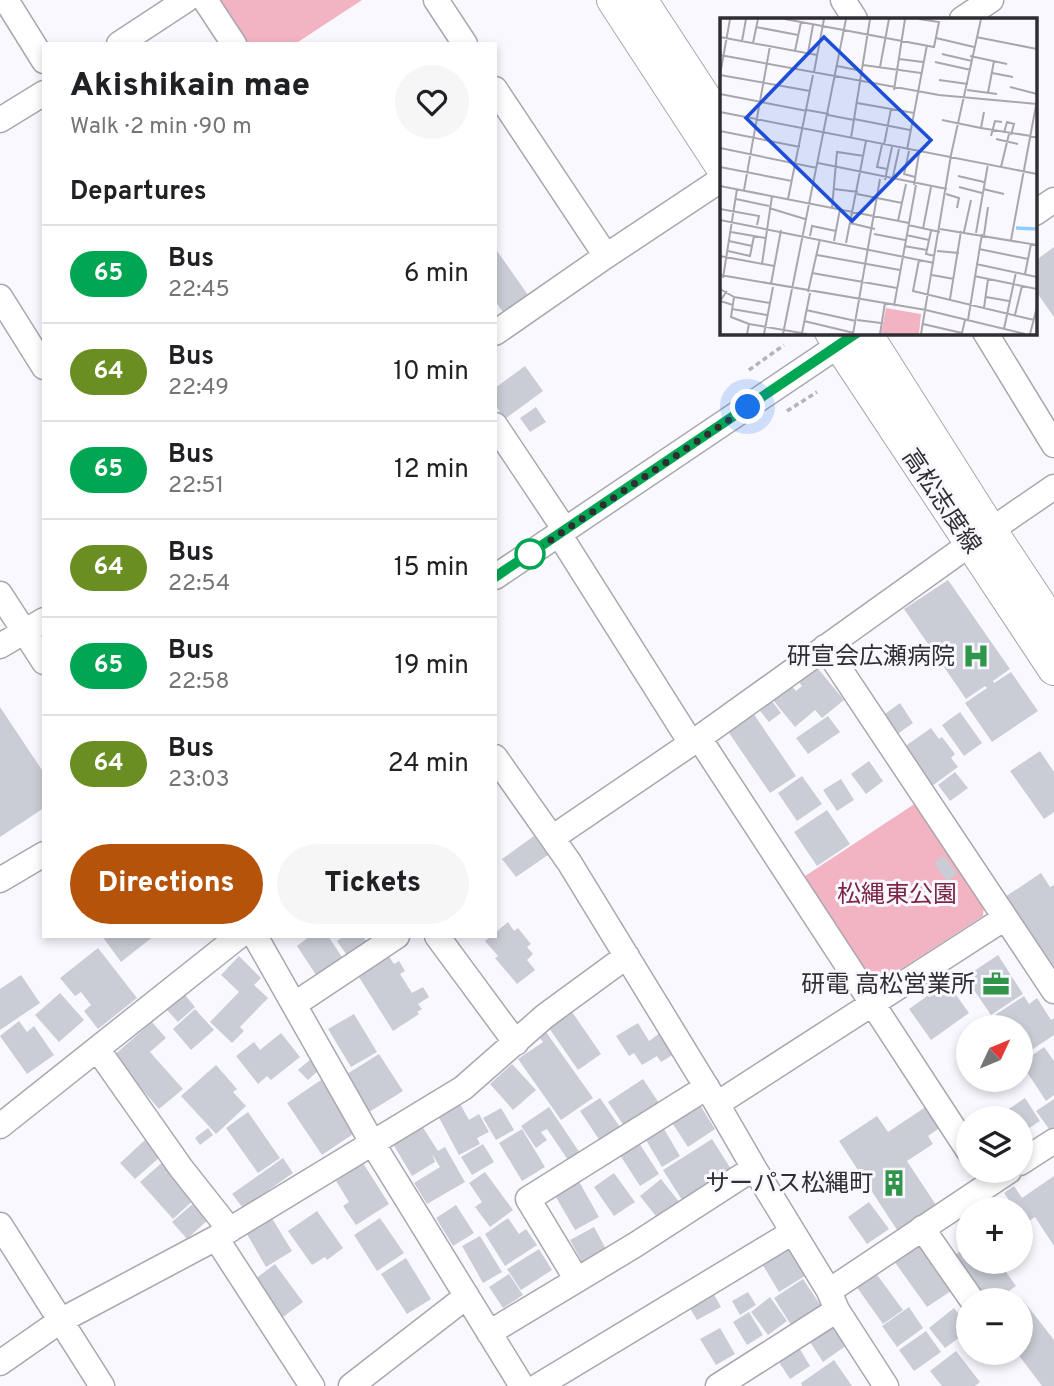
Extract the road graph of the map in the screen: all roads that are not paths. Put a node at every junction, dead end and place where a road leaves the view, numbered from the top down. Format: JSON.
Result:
{"nodes":[{"id":1,"x":6,"y":0,"type":"edge"},
{"id":2,"x":186,"y":0,"type":"edge"},
{"id":3,"x":205,"y":0,"type":"edge"},
{"id":4,"x":436,"y":0,"type":"edge"},
{"id":5,"x":613,"y":0,"type":"edge"},
{"id":6,"x":640,"y":0,"type":"edge"},
{"id":7,"x":843,"y":0,"type":"edge"},
{"id":8,"x":991,"y":0,"type":"edge"},
{"id":9,"x":854,"y":18,"type":"edge"},
{"id":10,"x":964,"y":18,"type":"edge"},
{"id":11,"x":122,"y":42,"type":"edge"},
{"id":12,"x":233,"y":42,"type":"edge"},
{"id":13,"x":464,"y":42,"type":"edge"},
{"id":14,"x":42,"y":58,"type":"edge"},
{"id":15,"x":497,"y":92,"type":"edge"},
{"id":16,"x":42,"y":94,"type":"edge"},
{"id":17,"x":0,"y":121,"type":"edge"},
{"id":18,"x":720,"y":121,"type":"edge"},
{"id":19,"x":720,"y":164,"type":"edge"},
{"id":20,"x":720,"y":180,"type":"edge"},
{"id":21,"x":1054,"y":200,"type":"edge"},
{"id":22,"x":1036,"y":212,"type":"edge"},
{"id":23,"x":606,"y":256,"type":"junction"},
{"id":24,"x":0,"y":297,"type":"edge"},
{"id":25,"x":497,"y":332,"type":"edge"},
{"id":26,"x":986,"y":334,"type":"edge"},
{"id":27,"x":848,"y":336,"type":"edge"},
{"id":28,"x":42,"y":364,"type":"edge"},
{"id":29,"x":497,"y":428,"type":"edge"},
{"id":30,"x":1054,"y":445,"type":"edge"},
{"id":31,"x":1054,"y":487,"type":"edge"},
{"id":32,"x":562,"y":532,"type":"junction"},
{"id":33,"x":981,"y":538,"type":"junction"},
{"id":34,"x":497,"y":576,"type":"edge"},
{"id":35,"x":0,"y":594,"type":"edge"},
{"id":36,"x":34,"y":626,"type":"edge"},
{"id":37,"x":1054,"y":626,"type":"edge"},
{"id":38,"x":0,"y":646,"type":"edge"},
{"id":39,"x":825,"y":647,"type":"junction"},
{"id":40,"x":42,"y":655,"type":"edge"},
{"id":41,"x":1054,"y":669,"type":"edge"},
{"id":42,"x":695,"y":740,"type":"junction"},
{"id":43,"x":497,"y":760,"type":"edge"},
{"id":44,"x":552,"y":838,"type":"junction"},
{"id":45,"x":42,"y":855,"type":"edge"},
{"id":46,"x":0,"y":880,"type":"edge"},
{"id":47,"x":1005,"y":918,"type":"junction"},
{"id":48,"x":237,"y":938,"type":"edge"},
{"id":49,"x":256,"y":938,"type":"edge"},
{"id":50,"x":438,"y":938,"type":"edge"},
{"id":51,"x":383,"y":940,"type":"edge"},
{"id":52,"x":627,"y":956,"type":"junction"},
{"id":53,"x":1054,"y":991,"type":"edge"},
{"id":54,"x":295,"y":1004,"type":"junction"},
{"id":55,"x":872,"y":1004,"type":"junction"},
{"id":56,"x":516,"y":1043,"type":"junction"},
{"id":57,"x":98,"y":1050,"type":"junction"},
{"id":58,"x":712,"y":1095,"type":"junction"},
{"id":59,"x":0,"y":1126,"type":"edge"},
{"id":60,"x":956,"y":1132,"type":"edge"},
{"id":61,"x":1054,"y":1141,"type":"edge"},
{"id":62,"x":373,"y":1144,"type":"junction"},
{"id":63,"x":1033,"y":1155,"type":"edge"},
{"id":64,"x":754,"y":1168,"type":"junction"},
{"id":65,"x":982,"y":1183,"type":"edge"},
{"id":66,"x":0,"y":1225,"type":"edge"},
{"id":67,"x":922,"y":1228,"type":"junction"},
{"id":68,"x":793,"y":1232,"type":"junction"},
{"id":69,"x":223,"y":1234,"type":"junction"},
{"id":70,"x":577,"y":1280,"type":"junction"},
{"id":71,"x":964,"y":1288,"type":"edge"},
{"id":72,"x":467,"y":1296,"type":"junction"},
{"id":73,"x":833,"y":1300,"type":"junction"},
{"id":74,"x":60,"y":1321,"type":"junction"},
{"id":75,"x":489,"y":1333,"type":"junction"},
{"id":76,"x":0,"y":1363,"type":"edge"},
{"id":77,"x":102,"y":1386,"type":"edge"},
{"id":78,"x":312,"y":1386,"type":"edge"},
{"id":79,"x":351,"y":1386,"type":"edge"},
{"id":80,"x":522,"y":1386,"type":"edge"},
{"id":81,"x":538,"y":1386,"type":"edge"},
{"id":82,"x":718,"y":1386,"type":"edge"},
{"id":83,"x":886,"y":1386,"type":"edge"}],
"edges":[{"from":1,"to":14,"type":"street"},
{"from":2,"to":11,"type":"street"},
{"from":3,"to":12,"type":"street"},
{"from":4,"to":13,"type":"street"},
{"from":5,"to":19,"type":"main road"},
{"from":6,"to":18,"type":"main road"},
{"from":7,"to":9,"type":"street"},
{"from":8,"to":10,"type":"street"},
{"from":15,"to":23,"type":"street"},
{"from":16,"to":17,"type":"street"},
{"from":20,"to":23,"type":"street"},
{"from":21,"to":22,"type":"street"},
{"from":23,"to":25,"type":"street"},
{"from":24,"to":28,"type":"street"},
{"from":26,"to":30,"type":"street"},
{"from":27,"to":32,"type":"street"},
{"from":27,"to":33,"type":"main road","name":"高松志度線"},
{"from":29,"to":32,"type":"street"},
{"from":31,"to":33,"type":"street"},
{"from":32,"to":34,"type":"street"},
{"from":32,"to":42,"type":"street"},
{"from":33,"to":37,"type":"main road","name":"高松志度線"},
{"from":33,"to":39,"type":"street"},
{"from":33,"to":41,"type":"main road","name":"高松志度線"},
{"from":35,"to":36,"type":"street"},
{"from":36,"to":38,"type":"street"},
{"from":36,"to":40,"type":"street"},
{"from":39,"to":42,"type":"street"},
{"from":39,"to":47,"type":"street"},
{"from":42,"to":44,"type":"street"},
{"from":42,"to":55,"type":"street"},
{"from":43,"to":44,"type":"street"},
{"from":44,"to":52,"type":"street"},
{"from":45,"to":46,"type":"street"},
{"from":47,"to":53,"type":"street"},
{"from":47,"to":55,"type":"street"},
{"from":48,"to":57,"type":"street"},
{"from":49,"to":54,"type":"street"},
{"from":50,"to":56,"type":"street"},
{"from":51,"to":54,"type":"street"},
{"from":52,"to":56,"type":"street"},
{"from":52,"to":58,"type":"street"},
{"from":54,"to":62,"type":"street"},
{"from":55,"to":58,"type":"street"},
{"from":55,"to":60,"type":"street"},
{"from":56,"to":62,"type":"street"},
{"from":57,"to":59,"type":"street"},
{"from":57,"to":69,"type":"street"},
{"from":58,"to":64,"type":"street"},
{"from":58,"to":70,"type":"street"},
{"from":61,"to":63,"type":"street"},
{"from":62,"to":69,"type":"street"},
{"from":62,"to":72,"type":"street"},
{"from":64,"to":68,"type":"street"},
{"from":64,"to":70,"type":"street"},
{"from":65,"to":67,"type":"street"},
{"from":66,"to":74,"type":"street"},
{"from":67,"to":71,"type":"street"},
{"from":67,"to":73,"type":"street"},
{"from":68,"to":73,"type":"street"},
{"from":68,"to":81,"type":"street"},
{"from":69,"to":74,"type":"street"},
{"from":69,"to":78,"type":"street"},
{"from":70,"to":75,"type":"street"},
{"from":72,"to":75,"type":"street"},
{"from":72,"to":79,"type":"street"},
{"from":73,"to":82,"type":"street"},
{"from":73,"to":83,"type":"street"},
{"from":74,"to":76,"type":"street"},
{"from":74,"to":77,"type":"street"},
{"from":75,"to":80,"type":"street"}]}
